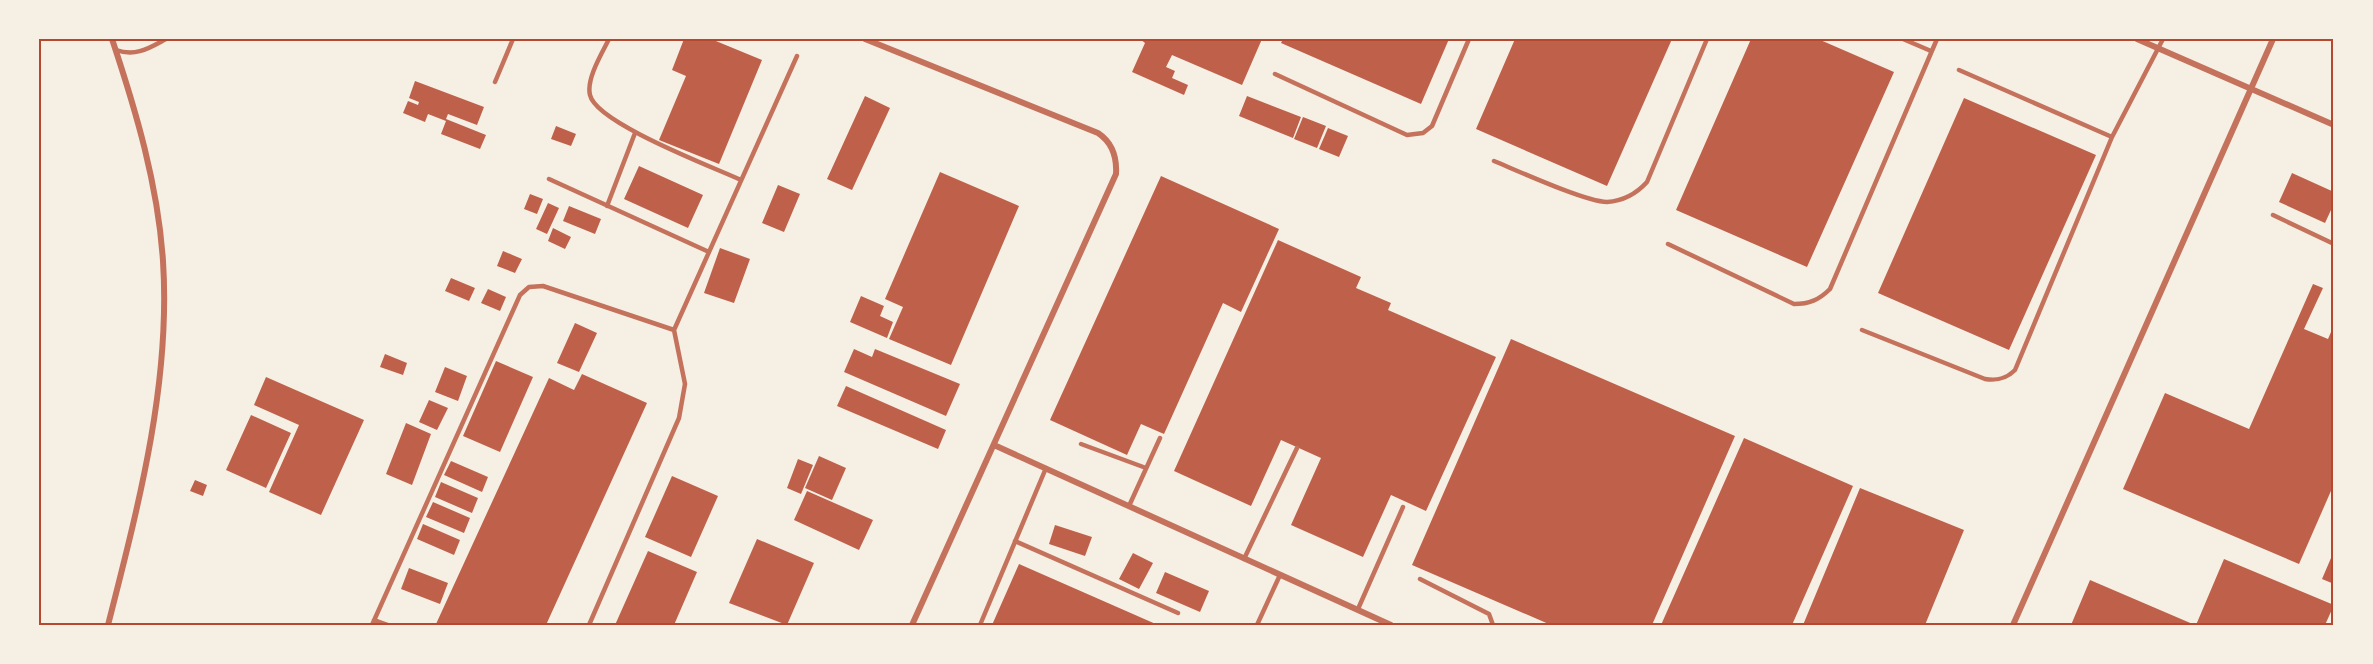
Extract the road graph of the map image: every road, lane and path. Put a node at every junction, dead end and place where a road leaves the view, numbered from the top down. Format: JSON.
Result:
{"nodes":[{"id":1,"x":112,"y":39,"type":"edge"},
{"id":2,"x":166,"y":39,"type":"edge"},
{"id":3,"x":513,"y":39,"type":"edge"},
{"id":4,"x":609,"y":39,"type":"edge"},
{"id":5,"x":865,"y":39,"type":"edge"},
{"id":6,"x":1469,"y":39,"type":"edge"},
{"id":7,"x":1707,"y":39,"type":"edge"},
{"id":8,"x":1903,"y":39,"type":"edge"},
{"id":9,"x":1937,"y":39,"type":"edge"},
{"id":10,"x":2138,"y":39,"type":"edge"},
{"id":11,"x":2163,"y":39,"type":"edge"},
{"id":12,"x":2272,"y":39,"type":"edge"},
{"id":13,"x":2158,"y":48,"type":"junction"},
{"id":14,"x":116,"y":50,"type":"junction"},
{"id":15,"x":1931,"y":51,"type":"junction"},
{"id":16,"x":797,"y":56,"type":"dead end"},
{"id":17,"x":1959,"y":70,"type":"dead end"},
{"id":18,"x":1275,"y":74,"type":"dead end"},
{"id":19,"x":495,"y":82,"type":"dead end"},
{"id":20,"x":2251,"y":89,"type":"junction"},
{"id":21,"x":2334,"y":125,"type":"edge"},
{"id":22,"x":635,"y":133,"type":"junction"},
{"id":23,"x":2112,"y":137,"type":"junction"},
{"id":24,"x":1494,"y":161,"type":"dead end"},
{"id":25,"x":549,"y":179,"type":"dead end"},
{"id":26,"x":741,"y":180,"type":"junction"},
{"id":27,"x":607,"y":206,"type":"junction"},
{"id":28,"x":2273,"y":215,"type":"dead end"},
{"id":29,"x":1668,"y":244,"type":"dead end"},
{"id":30,"x":2334,"y":244,"type":"edge"},
{"id":31,"x":709,"y":252,"type":"junction"},
{"id":32,"x":674,"y":330,"type":"junction"},
{"id":33,"x":1862,"y":330,"type":"dead end"},
{"id":34,"x":1160,"y":438,"type":"dead end"},
{"id":35,"x":1082,"y":444,"type":"dead end"},
{"id":36,"x":994,"y":445,"type":"junction"},
{"id":37,"x":1297,"y":448,"type":"dead end"},
{"id":38,"x":1046,"y":468,"type":"junction"},
{"id":39,"x":1146,"y":468,"type":"junction"},
{"id":40,"x":1129,"y":506,"type":"junction"},
{"id":41,"x":1403,"y":507,"type":"dead end"},
{"id":42,"x":1015,"y":541,"type":"junction"},
{"id":43,"x":1244,"y":559,"type":"junction"},
{"id":44,"x":1280,"y":575,"type":"junction"},
{"id":45,"x":1420,"y":579,"type":"dead end"},
{"id":46,"x":1358,"y":609,"type":"junction"},
{"id":47,"x":1178,"y":613,"type":"dead end"},
{"id":48,"x":373,"y":622,"type":"edge"},
{"id":49,"x":108,"y":625,"type":"edge"},
{"id":50,"x":388,"y":625,"type":"edge"},
{"id":51,"x":589,"y":625,"type":"edge"},
{"id":52,"x":912,"y":625,"type":"edge"},
{"id":53,"x":980,"y":625,"type":"edge"},
{"id":54,"x":1257,"y":625,"type":"edge"},
{"id":55,"x":1391,"y":625,"type":"edge"},
{"id":56,"x":1493,"y":625,"type":"edge"},
{"id":57,"x":2013,"y":625,"type":"edge"}],
"edges":[{"from":1,"to":14,"type":"street"},
{"from":2,"to":14,"type":"lane"},
{"from":3,"to":19,"type":"lane"},
{"from":4,"to":22,"type":"lane"},
{"from":5,"to":36,"type":"street"},
{"from":6,"to":18,"type":"lane"},
{"from":7,"to":24,"type":"lane"},
{"from":8,"to":15,"type":"lane"},
{"from":9,"to":15,"type":"lane"},
{"from":10,"to":13,"type":"street"},
{"from":11,"to":13,"type":"lane"},
{"from":12,"to":20,"type":"street"},
{"from":13,"to":20,"type":"street"},
{"from":13,"to":23,"type":"lane"},
{"from":14,"to":49,"type":"street"},
{"from":15,"to":29,"type":"lane"},
{"from":16,"to":26,"type":"lane"},
{"from":17,"to":23,"type":"lane"},
{"from":20,"to":21,"type":"street"},
{"from":20,"to":57,"type":"street"},
{"from":22,"to":26,"type":"lane"},
{"from":22,"to":27,"type":"lane"},
{"from":23,"to":33,"type":"lane"},
{"from":25,"to":27,"type":"lane"},
{"from":26,"to":31,"type":"lane"},
{"from":27,"to":31,"type":"lane"},
{"from":28,"to":30,"type":"lane"},
{"from":31,"to":32,"type":"lane"},
{"from":32,"to":48,"type":"lane"},
{"from":32,"to":51,"type":"lane"},
{"from":34,"to":39,"type":"lane"},
{"from":35,"to":39,"type":"lane"},
{"from":36,"to":38,"type":"street"},
{"from":36,"to":52,"type":"street"},
{"from":37,"to":43,"type":"lane"},
{"from":38,"to":40,"type":"street"},
{"from":38,"to":42,"type":"lane"},
{"from":39,"to":40,"type":"lane"},
{"from":40,"to":43,"type":"street"},
{"from":41,"to":46,"type":"lane"},
{"from":42,"to":47,"type":"lane"},
{"from":42,"to":53,"type":"lane"},
{"from":43,"to":44,"type":"street"},
{"from":44,"to":46,"type":"street"},
{"from":44,"to":54,"type":"lane"},
{"from":45,"to":56,"type":"lane"},
{"from":46,"to":55,"type":"street"},
{"from":48,"to":50,"type":"lane"}]}
